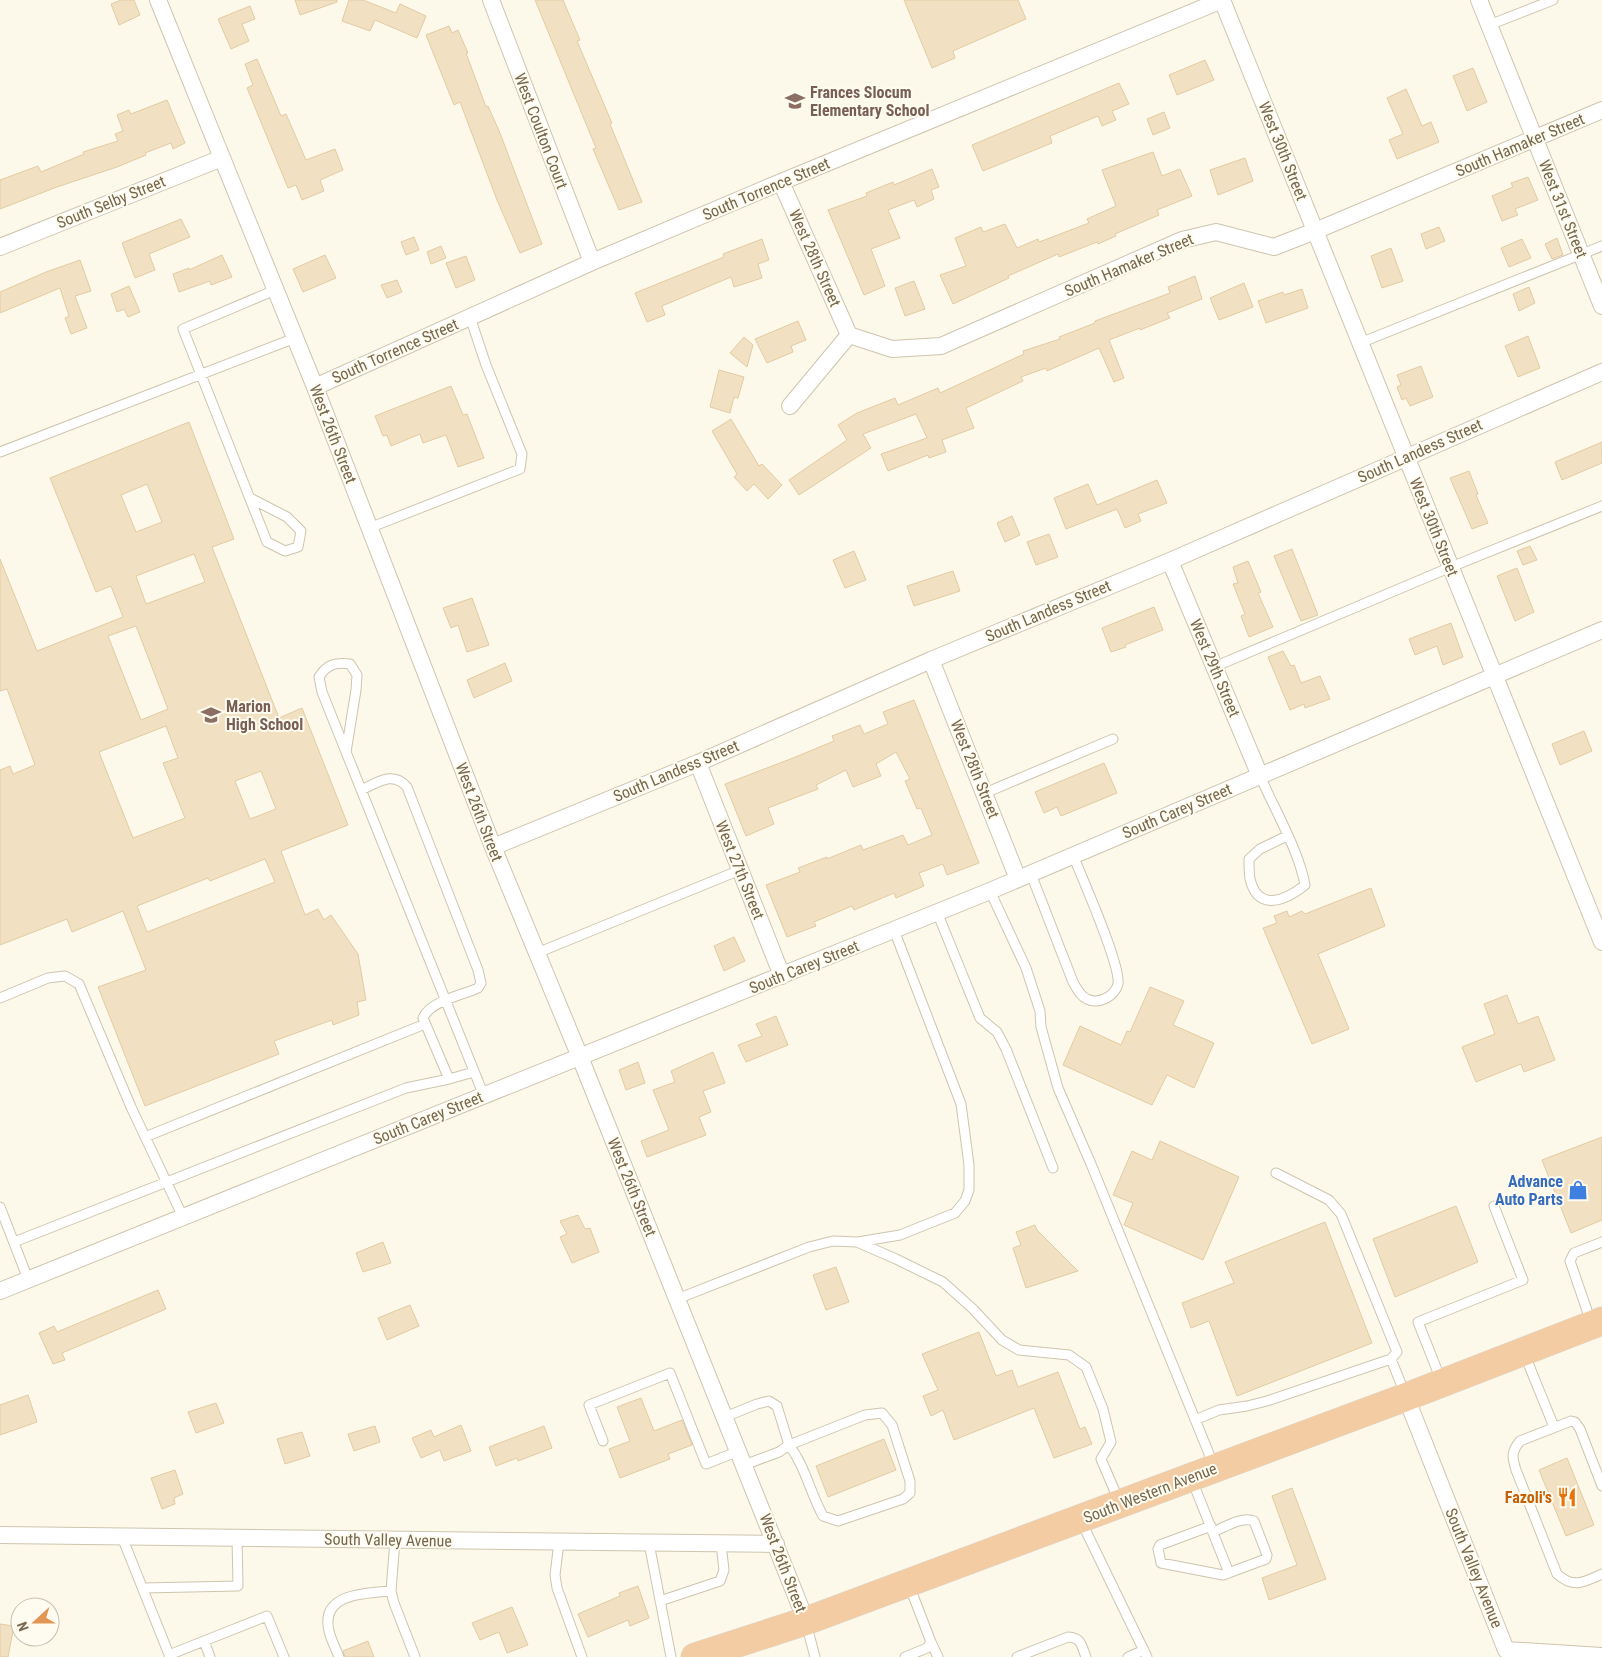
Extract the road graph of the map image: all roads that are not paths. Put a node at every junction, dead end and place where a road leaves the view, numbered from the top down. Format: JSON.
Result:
{"nodes":[{"id":1,"x":158,"y":0,"type":"edge"},
{"id":2,"x":491,"y":0,"type":"edge"},
{"id":3,"x":1222,"y":0,"type":"edge"},
{"id":4,"x":1479,"y":0,"type":"edge"},
{"id":5,"x":1553,"y":0,"type":"edge"},
{"id":6,"x":1489,"y":25,"type":"junction"},
{"id":7,"x":1602,"y":110,"type":"edge"},
{"id":8,"x":1535,"y":139,"type":"junction"},
{"id":9,"x":222,"y":158,"type":"junction"},
{"id":10,"x":781,"y":182,"type":"junction"},
{"id":11,"x":1315,"y":231,"type":"junction"},
{"id":12,"x":0,"y":246,"type":"edge"},
{"id":13,"x":1602,"y":246,"type":"edge"},
{"id":14,"x":1581,"y":254,"type":"junction"},
{"id":15,"x":592,"y":262,"type":"junction"},
{"id":16,"x":275,"y":290,"type":"junction"},
{"id":17,"x":1602,"y":306,"type":"edge"},
{"id":18,"x":470,"y":317,"type":"junction"},
{"id":19,"x":849,"y":335,"type":"junction"},
{"id":20,"x":295,"y":338,"type":"junction"},
{"id":21,"x":1360,"y":343,"type":"junction"},
{"id":22,"x":1602,"y":372,"type":"edge"},
{"id":23,"x":202,"y":375,"type":"junction"},
{"id":24,"x":315,"y":387,"type":"junction"},
{"id":25,"x":790,"y":406,"type":"dead end"},
{"id":26,"x":0,"y":452,"type":"edge"},
{"id":27,"x":1406,"y":457,"type":"junction"},
{"id":28,"x":250,"y":498,"type":"junction"},
{"id":29,"x":1602,"y":506,"type":"edge"},
{"id":30,"x":369,"y":528,"type":"junction"},
{"id":31,"x":1170,"y":560,"type":"junction"},
{"id":32,"x":1451,"y":567,"type":"junction"},
{"id":33,"x":1602,"y":630,"type":"edge"},
{"id":34,"x":931,"y":660,"type":"junction"},
{"id":35,"x":1214,"y":667,"type":"junction"},
{"id":36,"x":1495,"y":677,"type":"junction"},
{"id":37,"x":1112,"y":739,"type":"dead end"},
{"id":38,"x":346,"y":752,"type":"junction"},
{"id":39,"x":698,"y":763,"type":"junction"},
{"id":40,"x":1260,"y":776,"type":"junction"},
{"id":41,"x":361,"y":790,"type":"junction"},
{"id":42,"x":985,"y":793,"type":"junction"},
{"id":43,"x":1287,"y":836,"type":"junction"},
{"id":44,"x":493,"y":847,"type":"junction"},
{"id":45,"x":1073,"y":856,"type":"junction"},
{"id":46,"x":740,"y":870,"type":"junction"},
{"id":47,"x":1025,"y":876,"type":"junction"},
{"id":48,"x":990,"y":891,"type":"junction"},
{"id":49,"x":937,"y":912,"type":"junction"},
{"id":50,"x":894,"y":930,"type":"junction"},
{"id":51,"x":1602,"y":942,"type":"edge"},
{"id":52,"x":537,"y":953,"type":"junction"},
{"id":53,"x":782,"y":976,"type":"junction"},
{"id":54,"x":0,"y":998,"type":"edge"},
{"id":55,"x":445,"y":1001,"type":"junction"},
{"id":56,"x":425,"y":1024,"type":"junction"},
{"id":57,"x":580,"y":1057,"type":"junction"},
{"id":58,"x":474,"y":1072,"type":"junction"},
{"id":59,"x":449,"y":1079,"type":"junction"},
{"id":60,"x":484,"y":1096,"type":"junction"},
{"id":61,"x":145,"y":1137,"type":"junction"},
{"id":62,"x":1053,"y":1168,"type":"dead end"},
{"id":63,"x":1276,"y":1173,"type":"dead end"},
{"id":64,"x":166,"y":1182,"type":"junction"},
{"id":65,"x":1494,"y":1206,"type":"dead end"},
{"id":66,"x":0,"y":1207,"type":"edge"},
{"id":67,"x":183,"y":1217,"type":"junction"},
{"id":68,"x":14,"y":1242,"type":"junction"},
{"id":69,"x":857,"y":1242,"type":"junction"},
{"id":70,"x":1602,"y":1242,"type":"edge"},
{"id":71,"x":28,"y":1280,"type":"junction"},
{"id":72,"x":0,"y":1291,"type":"edge"},
{"id":73,"x":678,"y":1299,"type":"junction"},
{"id":74,"x":1597,"y":1322,"type":"edge"},
{"id":75,"x":1524,"y":1351,"type":"junction"},
{"id":76,"x":1391,"y":1359,"type":"junction"},
{"id":77,"x":1442,"y":1383,"type":"junction"},
{"id":78,"x":1406,"y":1397,"type":"junction"},
{"id":79,"x":725,"y":1417,"type":"junction"},
{"id":80,"x":1196,"y":1420,"type":"junction"},
{"id":81,"x":1554,"y":1427,"type":"junction"},
{"id":82,"x":603,"y":1441,"type":"dead end"},
{"id":83,"x":789,"y":1445,"type":"junction"},
{"id":84,"x":742,"y":1458,"type":"junction"},
{"id":85,"x":1203,"y":1473,"type":"junction"},
{"id":86,"x":1602,"y":1486,"type":"edge"},
{"id":87,"x":1120,"y":1504,"type":"junction"},
{"id":88,"x":1080,"y":1519,"type":"junction"},
{"id":89,"x":1212,"y":1529,"type":"junction"},
{"id":90,"x":0,"y":1535,"type":"edge"},
{"id":91,"x":122,"y":1537,"type":"junction"},
{"id":92,"x":237,"y":1538,"type":"junction"},
{"id":93,"x":396,"y":1540,"type":"junction"},
{"id":94,"x":559,"y":1542,"type":"junction"},
{"id":95,"x":649,"y":1543,"type":"junction"},
{"id":96,"x":721,"y":1544,"type":"junction"},
{"id":97,"x":776,"y":1544,"type":"junction"},
{"id":98,"x":1229,"y":1573,"type":"junction"},
{"id":99,"x":1602,"y":1574,"type":"edge"},
{"id":100,"x":908,"y":1583,"type":"junction"},
{"id":101,"x":142,"y":1588,"type":"junction"},
{"id":102,"x":391,"y":1591,"type":"junction"},
{"id":103,"x":660,"y":1601,"type":"junction"},
{"id":104,"x":806,"y":1621,"type":"junction"},
{"id":105,"x":204,"y":1641,"type":"junction"},
{"id":106,"x":931,"y":1642,"type":"junction"},
{"id":107,"x":1507,"y":1653,"type":"edge"},
{"id":108,"x":1145,"y":1654,"type":"edge"},
{"id":109,"x":170,"y":1656,"type":"edge"},
{"id":110,"x":1602,"y":1656,"type":"edge"},
{"id":111,"x":210,"y":1657,"type":"edge"},
{"id":112,"x":284,"y":1657,"type":"edge"},
{"id":113,"x":339,"y":1657,"type":"edge"},
{"id":114,"x":415,"y":1657,"type":"edge"},
{"id":115,"x":582,"y":1657,"type":"edge"},
{"id":116,"x":671,"y":1657,"type":"edge"},
{"id":117,"x":695,"y":1657,"type":"edge"},
{"id":118,"x":815,"y":1657,"type":"edge"},
{"id":119,"x":905,"y":1657,"type":"edge"},
{"id":120,"x":938,"y":1657,"type":"edge"},
{"id":121,"x":1017,"y":1657,"type":"edge"},
{"id":122,"x":1086,"y":1657,"type":"edge"},
{"id":123,"x":1128,"y":1657,"type":"edge"}],
"edges":[{"from":1,"to":9,"type":"street","name":"West 26th Street"},
{"from":2,"to":15,"type":"street","name":"West Coulton Court"},
{"from":3,"to":10,"type":"street","name":"South Torrence Street"},
{"from":3,"to":11,"type":"street","name":"West 30th Street"},
{"from":4,"to":6,"type":"street","name":"West 31st Street"},
{"from":5,"to":6,"type":"lane"},
{"from":6,"to":8,"type":"street","name":"West 31st Street"},
{"from":7,"to":8,"type":"street","name":"South Hamaker Street"},
{"from":8,"to":11,"type":"street","name":"South Hamaker Street"},
{"from":8,"to":14,"type":"street","name":"West 31st Street"},
{"from":9,"to":12,"type":"street","name":"South Selby Street"},
{"from":9,"to":16,"type":"street","name":"West 26th Street"},
{"from":10,"to":15,"type":"street","name":"South Torrence Street"},
{"from":10,"to":19,"type":"street","name":"West 28th Street"},
{"from":11,"to":19,"type":"street","name":"South Hamaker Street"},
{"from":11,"to":21,"type":"street","name":"West 30th Street"},
{"from":13,"to":14,"type":"lane"},
{"from":14,"to":17,"type":"street","name":"West 31st Street"},
{"from":14,"to":21,"type":"lane"},
{"from":15,"to":18,"type":"street","name":"South Torrence Street"},
{"from":16,"to":20,"type":"street","name":"West 26th Street"},
{"from":16,"to":23,"type":"lane"},
{"from":18,"to":24,"type":"street","name":"South Torrence Street"},
{"from":18,"to":30,"type":"lane"},
{"from":19,"to":25,"type":"street"},
{"from":20,"to":23,"type":"lane"},
{"from":20,"to":24,"type":"street","name":"West 26th Street"},
{"from":21,"to":27,"type":"street","name":"West 30th Street"},
{"from":22,"to":27,"type":"street","name":"South Landess Street"},
{"from":23,"to":26,"type":"lane"},
{"from":23,"to":28,"type":"lane"},
{"from":24,"to":30,"type":"street","name":"West 26th Street"},
{"from":27,"to":31,"type":"street","name":"South Landess Street"},
{"from":27,"to":32,"type":"street","name":"West 30th Street"},
{"from":28,"to":28,"type":"lane"},
{"from":29,"to":32,"type":"lane"},
{"from":30,"to":44,"type":"street","name":"West 26th Street"},
{"from":31,"to":34,"type":"street","name":"South Landess Street"},
{"from":31,"to":35,"type":"street","name":"West 29th Street"},
{"from":32,"to":35,"type":"lane"},
{"from":32,"to":36,"type":"street","name":"West 30th Street"},
{"from":33,"to":36,"type":"street","name":"South Carey Street"},
{"from":34,"to":39,"type":"street","name":"South Landess Street"},
{"from":34,"to":42,"type":"street","name":"West 28th Street"},
{"from":35,"to":40,"type":"street","name":"West 29th Street"},
{"from":36,"to":40,"type":"street","name":"South Carey Street"},
{"from":36,"to":51,"type":"street","name":"West 30th Street"},
{"from":37,"to":42,"type":"lane"},
{"from":38,"to":38,"type":"lane"},
{"from":38,"to":41,"type":"lane"},
{"from":39,"to":44,"type":"street","name":"South Landess Street"},
{"from":39,"to":46,"type":"street","name":"West 27th Street"},
{"from":40,"to":43,"type":"lane"},
{"from":40,"to":45,"type":"street","name":"South Carey Street"},
{"from":41,"to":55,"type":"lane"},
{"from":41,"to":55,"type":"lane"},
{"from":42,"to":47,"type":"street","name":"West 28th Street"},
{"from":43,"to":43,"type":"lane"},
{"from":44,"to":52,"type":"street","name":"West 26th Street"},
{"from":45,"to":47,"type":"street","name":"South Carey Street"},
{"from":45,"to":47,"type":"lane"},
{"from":46,"to":52,"type":"lane"},
{"from":46,"to":53,"type":"street","name":"West 27th Street"},
{"from":47,"to":48,"type":"street","name":"South Carey Street"},
{"from":48,"to":49,"type":"street","name":"South Carey Street"},
{"from":48,"to":80,"type":"lane"},
{"from":49,"to":50,"type":"street","name":"South Carey Street"},
{"from":49,"to":62,"type":"lane"},
{"from":50,"to":53,"type":"street","name":"South Carey Street"},
{"from":50,"to":69,"type":"lane"},
{"from":52,"to":57,"type":"street","name":"West 26th Street"},
{"from":53,"to":57,"type":"street","name":"South Carey Street"},
{"from":54,"to":61,"type":"lane"},
{"from":55,"to":56,"type":"lane"},
{"from":55,"to":58,"type":"lane"},
{"from":56,"to":59,"type":"lane"},
{"from":56,"to":61,"type":"lane"},
{"from":57,"to":60,"type":"street","name":"South Carey Street"},
{"from":57,"to":73,"type":"street","name":"West 26th Street"},
{"from":58,"to":59,"type":"lane"},
{"from":58,"to":60,"type":"lane"},
{"from":59,"to":64,"type":"lane"},
{"from":60,"to":67,"type":"street","name":"South Carey Street"},
{"from":61,"to":64,"type":"lane"},
{"from":63,"to":76,"type":"lane"},
{"from":64,"to":67,"type":"lane"},
{"from":64,"to":68,"type":"lane"},
{"from":65,"to":77,"type":"lane"},
{"from":66,"to":68,"type":"lane"},
{"from":67,"to":71,"type":"street","name":"South Carey Street"},
{"from":68,"to":71,"type":"lane"},
{"from":69,"to":73,"type":"lane"},
{"from":69,"to":87,"type":"lane"},
{"from":70,"to":74,"type":"lane"},
{"from":71,"to":72,"type":"street","name":"South Carey Street"},
{"from":73,"to":79,"type":"street","name":"West 26th Street"},
{"from":74,"to":75,"type":"highway","name":"South Western Avenue"},
{"from":75,"to":77,"type":"highway","name":"South Western Avenue"},
{"from":75,"to":81,"type":"lane"},
{"from":76,"to":78,"type":"lane"},
{"from":76,"to":80,"type":"lane"},
{"from":77,"to":78,"type":"highway","name":"South Western Avenue"},
{"from":78,"to":85,"type":"highway","name":"South Western Avenue"},
{"from":78,"to":107,"type":"street","name":"South Valley Avenue"},
{"from":79,"to":83,"type":"lane"},
{"from":79,"to":84,"type":"street","name":"West 26th Street"},
{"from":80,"to":85,"type":"lane"},
{"from":81,"to":86,"type":"lane"},
{"from":81,"to":99,"type":"lane"},
{"from":82,"to":84,"type":"lane"},
{"from":83,"to":83,"type":"lane"},
{"from":83,"to":84,"type":"lane"},
{"from":84,"to":97,"type":"street","name":"West 26th Street"},
{"from":85,"to":87,"type":"highway","name":"South Western Avenue"},
{"from":85,"to":89,"type":"lane"},
{"from":87,"to":88,"type":"highway","name":"South Western Avenue"},
{"from":88,"to":100,"type":"highway","name":"South Western Avenue"},
{"from":88,"to":108,"type":"lane"},
{"from":89,"to":98,"type":"lane"},
{"from":89,"to":98,"type":"lane"},
{"from":89,"to":98,"type":"lane"},
{"from":90,"to":91,"type":"street","name":"South Valley Avenue"},
{"from":91,"to":92,"type":"street","name":"South Valley Avenue"},
{"from":91,"to":101,"type":"lane"},
{"from":92,"to":93,"type":"street","name":"South Valley Avenue"},
{"from":92,"to":101,"type":"lane"},
{"from":93,"to":94,"type":"street","name":"South Valley Avenue"},
{"from":93,"to":102,"type":"lane"},
{"from":94,"to":95,"type":"street","name":"South Valley Avenue"},
{"from":94,"to":115,"type":"lane"},
{"from":95,"to":96,"type":"street","name":"South Valley Avenue"},
{"from":95,"to":103,"type":"lane"},
{"from":96,"to":97,"type":"street","name":"South Valley Avenue"},
{"from":96,"to":103,"type":"lane"},
{"from":97,"to":104,"type":"street","name":"West 26th Street"},
{"from":100,"to":104,"type":"highway","name":"South Western Avenue"},
{"from":100,"to":106,"type":"lane"},
{"from":101,"to":109,"type":"lane"},
{"from":102,"to":113,"type":"lane"},
{"from":102,"to":114,"type":"lane"},
{"from":103,"to":116,"type":"lane"},
{"from":104,"to":117,"type":"highway","name":"South Western Avenue"},
{"from":104,"to":118,"type":"lane"},
{"from":105,"to":109,"type":"lane"},
{"from":105,"to":111,"type":"lane"},
{"from":105,"to":112,"type":"lane"},
{"from":106,"to":119,"type":"lane"},
{"from":106,"to":120,"type":"lane"},
{"from":107,"to":110,"type":"street","name":"South Valley Avenue"},
{"from":108,"to":123,"type":"lane"},
{"from":121,"to":122,"type":"lane"}]}
